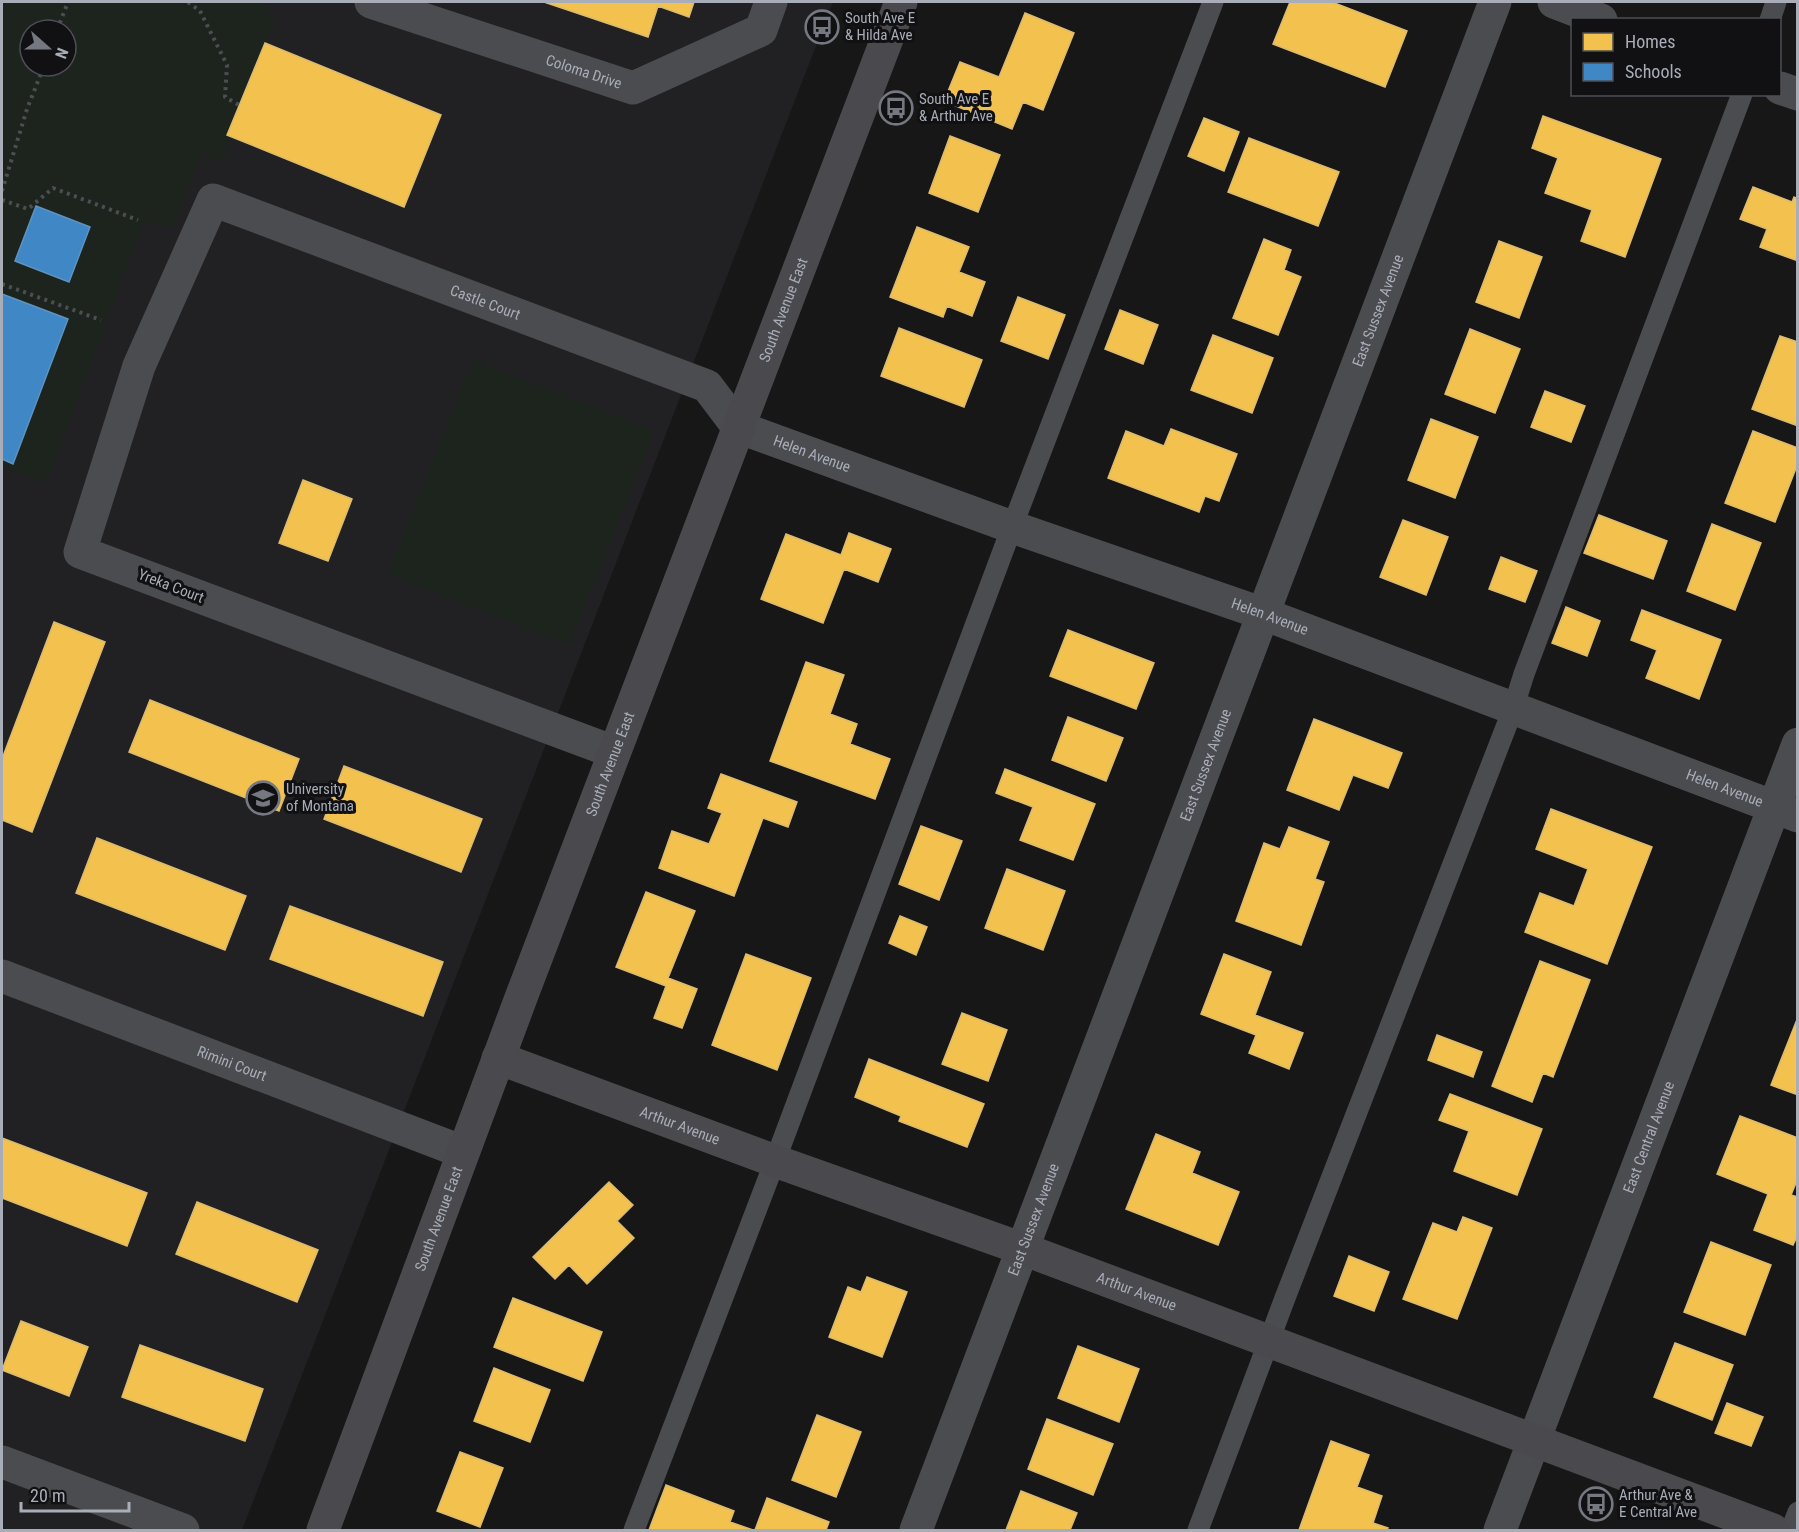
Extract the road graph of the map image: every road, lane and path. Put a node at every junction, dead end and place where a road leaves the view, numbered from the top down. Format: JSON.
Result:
{"nodes":[{"id":1,"x":68,"y":2,"type":"edge"},
{"id":2,"x":188,"y":2,"type":"edge"},
{"id":3,"x":371,"y":2,"type":"edge"},
{"id":4,"x":771,"y":2,"type":"edge"},
{"id":5,"x":901,"y":2,"type":"edge"},
{"id":6,"x":1213,"y":2,"type":"edge"},
{"id":7,"x":1495,"y":2,"type":"edge"},
{"id":8,"x":1554,"y":2,"type":"edge"},
{"id":9,"x":1776,"y":2,"type":"edge"},
{"id":10,"x":62,"y":18,"type":"edge"},
{"id":11,"x":1596,"y":18,"type":"edge"},
{"id":12,"x":1771,"y":18,"type":"edge"},
{"id":13,"x":39,"y":78,"type":"edge"},
{"id":14,"x":1781,"y":89,"type":"edge"},
{"id":15,"x":1797,"y":94,"type":"edge"},
{"id":16,"x":1741,"y":96,"type":"edge"},
{"id":17,"x":239,"y":105,"type":"dead end"},
{"id":18,"x":2,"y":191,"type":"edge"},
{"id":19,"x":2,"y":200,"type":"edge"},
{"id":20,"x":213,"y":200,"type":"joint"},
{"id":21,"x":138,"y":220,"type":"dead end"},
{"id":22,"x":2,"y":284,"type":"edge"},
{"id":23,"x":101,"y":320,"type":"dead end"},
{"id":24,"x":738,"y":427,"type":"junction"},
{"id":25,"x":1011,"y":527,"type":"junction"},
{"id":26,"x":1264,"y":614,"type":"junction"},
{"id":27,"x":1513,"y":709,"type":"junction"},
{"id":28,"x":1797,"y":744,"type":"edge"},
{"id":29,"x":614,"y":752,"type":"junction"},
{"id":30,"x":1786,"y":812,"type":"edge"},
{"id":31,"x":2,"y":976,"type":"edge"},
{"id":32,"x":498,"y":1058,"type":"junction"},
{"id":33,"x":463,"y":1152,"type":"junction"},
{"id":34,"x":775,"y":1161,"type":"junction"},
{"id":35,"x":1023,"y":1249,"type":"junction"},
{"id":36,"x":1269,"y":1341,"type":"junction"},
{"id":37,"x":1534,"y":1440,"type":"junction"},
{"id":38,"x":2,"y":1462,"type":"edge"},
{"id":39,"x":1797,"y":1512,"type":"edge"},
{"id":40,"x":183,"y":1530,"type":"edge"},
{"id":41,"x":323,"y":1530,"type":"edge"},
{"id":42,"x":634,"y":1530,"type":"edge"},
{"id":43,"x":916,"y":1530,"type":"edge"},
{"id":44,"x":1198,"y":1530,"type":"edge"},
{"id":45,"x":1500,"y":1530,"type":"edge"},
{"id":46,"x":1773,"y":1530,"type":"edge"},
{"id":47,"x":1791,"y":1530,"type":"edge"}],
"edges":[{"from":1,"to":10,"type":"path"},
{"from":2,"to":17,"type":"path"},
{"from":3,"to":4,"type":"street","name":"Coloma Drive"},
{"from":5,"to":24,"type":"street","name":"South Avenue East"},
{"from":6,"to":25,"type":"lane"},
{"from":7,"to":26,"type":"street","name":"East Sussex Avenue"},
{"from":8,"to":11,"type":"street"},
{"from":9,"to":12,"type":"lane"},
{"from":13,"to":18,"type":"path"},
{"from":14,"to":15,"type":"street"},
{"from":16,"to":27,"type":"lane"},
{"from":19,"to":21,"type":"path"},
{"from":20,"to":24,"type":"street","name":"Castle Court"},
{"from":20,"to":29,"type":"street","name":"Yreka Court"},
{"from":22,"to":23,"type":"path"},
{"from":24,"to":25,"type":"street","name":"Helen Avenue"},
{"from":24,"to":29,"type":"street","name":"South Avenue East"},
{"from":25,"to":26,"type":"street","name":"Helen Avenue"},
{"from":25,"to":34,"type":"lane"},
{"from":26,"to":27,"type":"street","name":"Helen Avenue"},
{"from":26,"to":35,"type":"street","name":"East Sussex Avenue"},
{"from":27,"to":30,"type":"street","name":"Helen Avenue"},
{"from":27,"to":36,"type":"lane"},
{"from":28,"to":30,"type":"street","name":"East Central Avenue"},
{"from":29,"to":32,"type":"street","name":"South Avenue East"},
{"from":30,"to":37,"type":"street","name":"East Central Avenue"},
{"from":31,"to":33,"type":"street","name":"Rimini Court"},
{"from":32,"to":33,"type":"street","name":"South Avenue East"},
{"from":32,"to":34,"type":"street","name":"Arthur Avenue"},
{"from":33,"to":41,"type":"street","name":"South Avenue East"},
{"from":34,"to":35,"type":"street","name":"Arthur Avenue"},
{"from":34,"to":42,"type":"lane"},
{"from":35,"to":36,"type":"street","name":"Arthur Avenue"},
{"from":35,"to":43,"type":"street","name":"East Sussex Avenue"},
{"from":36,"to":37,"type":"street","name":"Arthur Avenue"},
{"from":36,"to":44,"type":"lane"},
{"from":37,"to":45,"type":"street","name":"East Central Avenue"},
{"from":37,"to":46,"type":"street","name":"Arthur Avenue"},
{"from":38,"to":40,"type":"street"},
{"from":39,"to":47,"type":"lane"}]}
